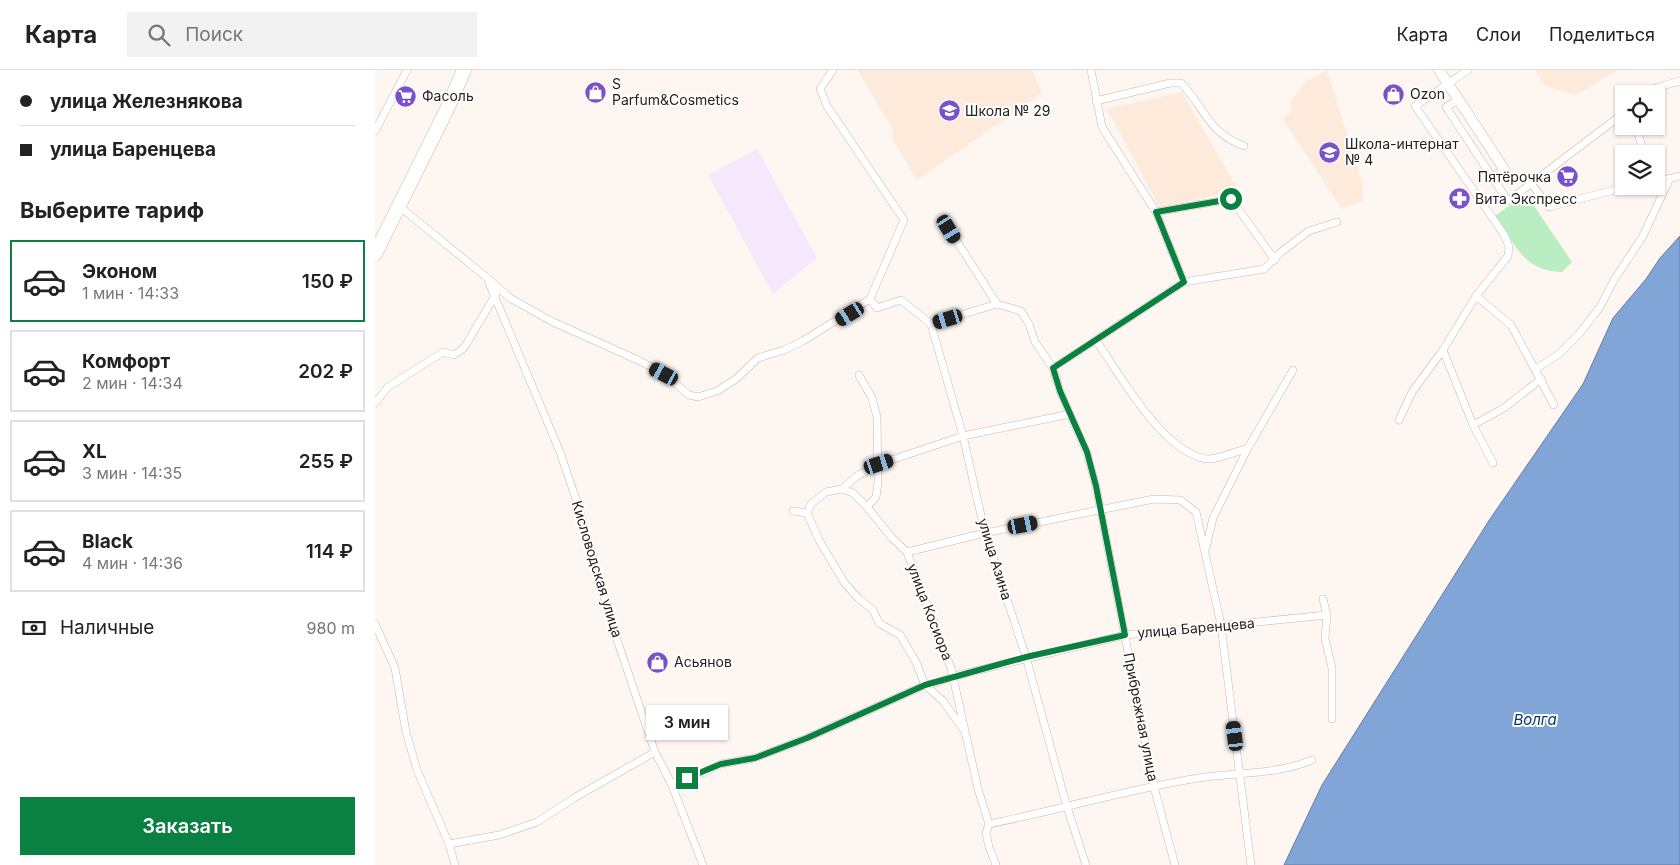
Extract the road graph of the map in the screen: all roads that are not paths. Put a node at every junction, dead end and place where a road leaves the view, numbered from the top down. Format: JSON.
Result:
{"nodes":[{"id":1,"x":407,"y":70,"type":"edge"},
{"id":2,"x":464,"y":70,"type":"edge"},
{"id":3,"x":833,"y":70,"type":"edge"},
{"id":4,"x":1091,"y":70,"type":"edge"},
{"id":5,"x":1439,"y":70,"type":"edge"},
{"id":6,"x":1468,"y":70,"type":"edge"},
{"id":7,"x":1680,"y":81,"type":"edge"},
{"id":8,"x":1447,"y":83,"type":"junction"},
{"id":9,"x":1665,"y":85,"type":"edge"},
{"id":10,"x":1458,"y":100,"type":"junction"},
{"id":11,"x":1095,"y":101,"type":"junction"},
{"id":12,"x":1615,"y":120,"type":"edge"},
{"id":13,"x":375,"y":131,"type":"edge"},
{"id":14,"x":1243,"y":146,"type":"dead end"},
{"id":15,"x":1504,"y":169,"type":"joint"},
{"id":16,"x":1680,"y":176,"type":"edge"},
{"id":17,"x":1492,"y":177,"type":"junction"},
{"id":18,"x":1669,"y":180,"type":"junction"},
{"id":19,"x":1665,"y":181,"type":"edge"},
{"id":20,"x":1531,"y":182,"type":"junction"},
{"id":21,"x":1615,"y":190,"type":"edge"},
{"id":22,"x":399,"y":207,"type":"junction"},
{"id":23,"x":1156,"y":212,"type":"junction"},
{"id":24,"x":1337,"y":222,"type":"dead end"},
{"id":25,"x":949,"y":229,"type":"dead end"},
{"id":26,"x":375,"y":254,"type":"edge"},
{"id":27,"x":1275,"y":260,"type":"junction"},
{"id":28,"x":485,"y":276,"type":"junction"},
{"id":29,"x":1184,"y":282,"type":"junction"},
{"id":30,"x":496,"y":294,"type":"junction"},
{"id":31,"x":1476,"y":296,"type":"junction"},
{"id":32,"x":870,"y":299,"type":"junction"},
{"id":33,"x":997,"y":304,"type":"junction"},
{"id":34,"x":931,"y":324,"type":"junction"},
{"id":35,"x":1096,"y":340,"type":"junction"},
{"id":36,"x":1443,"y":350,"type":"junction"},
{"id":37,"x":1053,"y":368,"type":"junction"},
{"id":38,"x":1536,"y":369,"type":"junction"},
{"id":39,"x":1293,"y":370,"type":"dead end"},
{"id":40,"x":859,"y":374,"type":"dead end"},
{"id":41,"x":1541,"y":379,"type":"junction"},
{"id":42,"x":375,"y":403,"type":"edge"},
{"id":43,"x":1554,"y":404,"type":"dead end"},
{"id":44,"x":1070,"y":414,"type":"junction"},
{"id":45,"x":1399,"y":420,"type":"dead end"},
{"id":46,"x":1473,"y":426,"type":"junction"},
{"id":47,"x":963,"y":436,"type":"junction"},
{"id":48,"x":1248,"y":448,"type":"junction"},
{"id":49,"x":1493,"y":463,"type":"dead end"},
{"id":50,"x":879,"y":464,"type":"junction"},
{"id":51,"x":842,"y":489,"type":"junction"},
{"id":52,"x":867,"y":507,"type":"junction"},
{"id":53,"x":1099,"y":510,"type":"junction"},
{"id":54,"x":793,"y":511,"type":"dead end"},
{"id":55,"x":807,"y":513,"type":"junction"},
{"id":56,"x":985,"y":533,"type":"junction"},
{"id":57,"x":907,"y":552,"type":"junction"},
{"id":58,"x":1205,"y":552,"type":"junction"},
{"id":59,"x":1323,"y":599,"type":"dead end"},
{"id":60,"x":1327,"y":615,"type":"junction"},
{"id":61,"x":375,"y":624,"type":"edge"},
{"id":62,"x":1221,"y":625,"type":"junction"},
{"id":63,"x":1125,"y":635,"type":"junction"},
{"id":64,"x":1026,"y":657,"type":"junction"},
{"id":65,"x":954,"y":676,"type":"junction"},
{"id":66,"x":925,"y":685,"type":"junction"},
{"id":67,"x":1332,"y":720,"type":"dead end"},
{"id":68,"x":967,"y":736,"type":"junction"},
{"id":69,"x":655,"y":752,"type":"junction"},
{"id":70,"x":1312,"y":760,"type":"dead end"},
{"id":71,"x":1239,"y":773,"type":"junction"},
{"id":72,"x":671,"y":783,"type":"junction"},
{"id":73,"x":1154,"y":787,"type":"junction"},
{"id":74,"x":1067,"y":807,"type":"junction"},
{"id":75,"x":989,"y":824,"type":"junction"},
{"id":76,"x":449,"y":844,"type":"junction"},
{"id":77,"x":455,"y":865,"type":"edge"},
{"id":78,"x":703,"y":865,"type":"edge"},
{"id":79,"x":996,"y":865,"type":"edge"},
{"id":80,"x":1086,"y":865,"type":"edge"},
{"id":81,"x":1175,"y":865,"type":"edge"},
{"id":82,"x":1251,"y":865,"type":"edge"}],
"edges":[{"from":1,"to":13,"type":"street"},
{"from":2,"to":22,"type":"highway"},
{"from":3,"to":32,"type":"street"},
{"from":4,"to":11,"type":"street"},
{"from":5,"to":8,"type":"street"},
{"from":6,"to":8,"type":"street"},
{"from":7,"to":9,"type":"street"},
{"from":8,"to":10,"type":"street"},
{"from":8,"to":31,"type":"street"},
{"from":10,"to":15,"type":"street"},
{"from":10,"to":17,"type":"street"},
{"from":11,"to":14,"type":"street"},
{"from":11,"to":23,"type":"street"},
{"from":12,"to":20,"type":"street"},
{"from":15,"to":17,"type":"street"},
{"from":16,"to":18,"type":"street"},
{"from":17,"to":20,"type":"street"},
{"from":18,"to":19,"type":"street"},
{"from":18,"to":38,"type":"street"},
{"from":20,"to":21,"type":"street"},
{"from":22,"to":26,"type":"highway"},
{"from":22,"to":28,"type":"street"},
{"from":23,"to":27,"type":"street"},
{"from":23,"to":29,"type":"street"},
{"from":24,"to":27,"type":"street"},
{"from":25,"to":33,"type":"street"},
{"from":27,"to":29,"type":"street"},
{"from":28,"to":30,"type":"street","name":"Кисловодская улица"},
{"from":28,"to":32,"type":"street"},
{"from":29,"to":35,"type":"street"},
{"from":30,"to":42,"type":"street"},
{"from":30,"to":69,"type":"street","name":"Кисловодская улица"},
{"from":31,"to":36,"type":"street"},
{"from":31,"to":38,"type":"street"},
{"from":32,"to":34,"type":"street"},
{"from":33,"to":34,"type":"street"},
{"from":33,"to":37,"type":"street","name":"Прибрежная улица"},
{"from":34,"to":47,"type":"street","name":"улица Азина"},
{"from":35,"to":37,"type":"street"},
{"from":35,"to":48,"type":"street"},
{"from":36,"to":45,"type":"street"},
{"from":36,"to":46,"type":"street"},
{"from":37,"to":44,"type":"street","name":"Прибрежная улица"},
{"from":38,"to":41,"type":"street"},
{"from":39,"to":48,"type":"street"},
{"from":40,"to":50,"type":"street"},
{"from":41,"to":43,"type":"street"},
{"from":41,"to":46,"type":"street"},
{"from":44,"to":47,"type":"street"},
{"from":44,"to":53,"type":"street","name":"Прибрежная улица"},
{"from":46,"to":49,"type":"street"},
{"from":47,"to":50,"type":"street"},
{"from":47,"to":56,"type":"street","name":"улица Азина"},
{"from":48,"to":58,"type":"street"},
{"from":50,"to":51,"type":"street"},
{"from":50,"to":52,"type":"street"},
{"from":51,"to":52,"type":"street","name":"улица Косиора"},
{"from":51,"to":55,"type":"street"},
{"from":52,"to":57,"type":"street","name":"улица Косиора"},
{"from":53,"to":56,"type":"street"},
{"from":53,"to":58,"type":"street"},
{"from":53,"to":63,"type":"street","name":"Прибрежная улица"},
{"from":54,"to":55,"type":"street"},
{"from":55,"to":66,"type":"street"},
{"from":56,"to":57,"type":"street"},
{"from":56,"to":64,"type":"street","name":"улица Азина"},
{"from":57,"to":65,"type":"street","name":"улица Косиора"},
{"from":58,"to":62,"type":"street"},
{"from":59,"to":60,"type":"street"},
{"from":60,"to":62,"type":"street","name":"улица Баренцева"},
{"from":60,"to":67,"type":"street"},
{"from":61,"to":76,"type":"street"},
{"from":62,"to":63,"type":"street","name":"улица Баренцева"},
{"from":62,"to":71,"type":"street"},
{"from":63,"to":64,"type":"street","name":"улица Баренцева"},
{"from":63,"to":73,"type":"street","name":"Прибрежная улица"},
{"from":64,"to":65,"type":"street","name":"улица Баренцева"},
{"from":64,"to":74,"type":"street","name":"улица Азина"},
{"from":65,"to":66,"type":"street","name":"улица Баренцева"},
{"from":65,"to":68,"type":"street","name":"улица Косиора"},
{"from":66,"to":68,"type":"street"},
{"from":66,"to":72,"type":"street","name":"улица Баренцева"},
{"from":68,"to":75,"type":"street","name":"улица Косиора"},
{"from":69,"to":72,"type":"street","name":"Кисловодская улица"},
{"from":69,"to":76,"type":"street"},
{"from":70,"to":71,"type":"street"},
{"from":71,"to":73,"type":"street"},
{"from":71,"to":82,"type":"street"},
{"from":72,"to":78,"type":"street","name":"Кисловодская улица"},
{"from":73,"to":74,"type":"street"},
{"from":73,"to":81,"type":"street","name":"Прибрежная улица"},
{"from":74,"to":75,"type":"street"},
{"from":74,"to":80,"type":"street","name":"улица Азина"},
{"from":75,"to":79,"type":"street","name":"улица Косиора"},
{"from":76,"to":77,"type":"street"}]}
